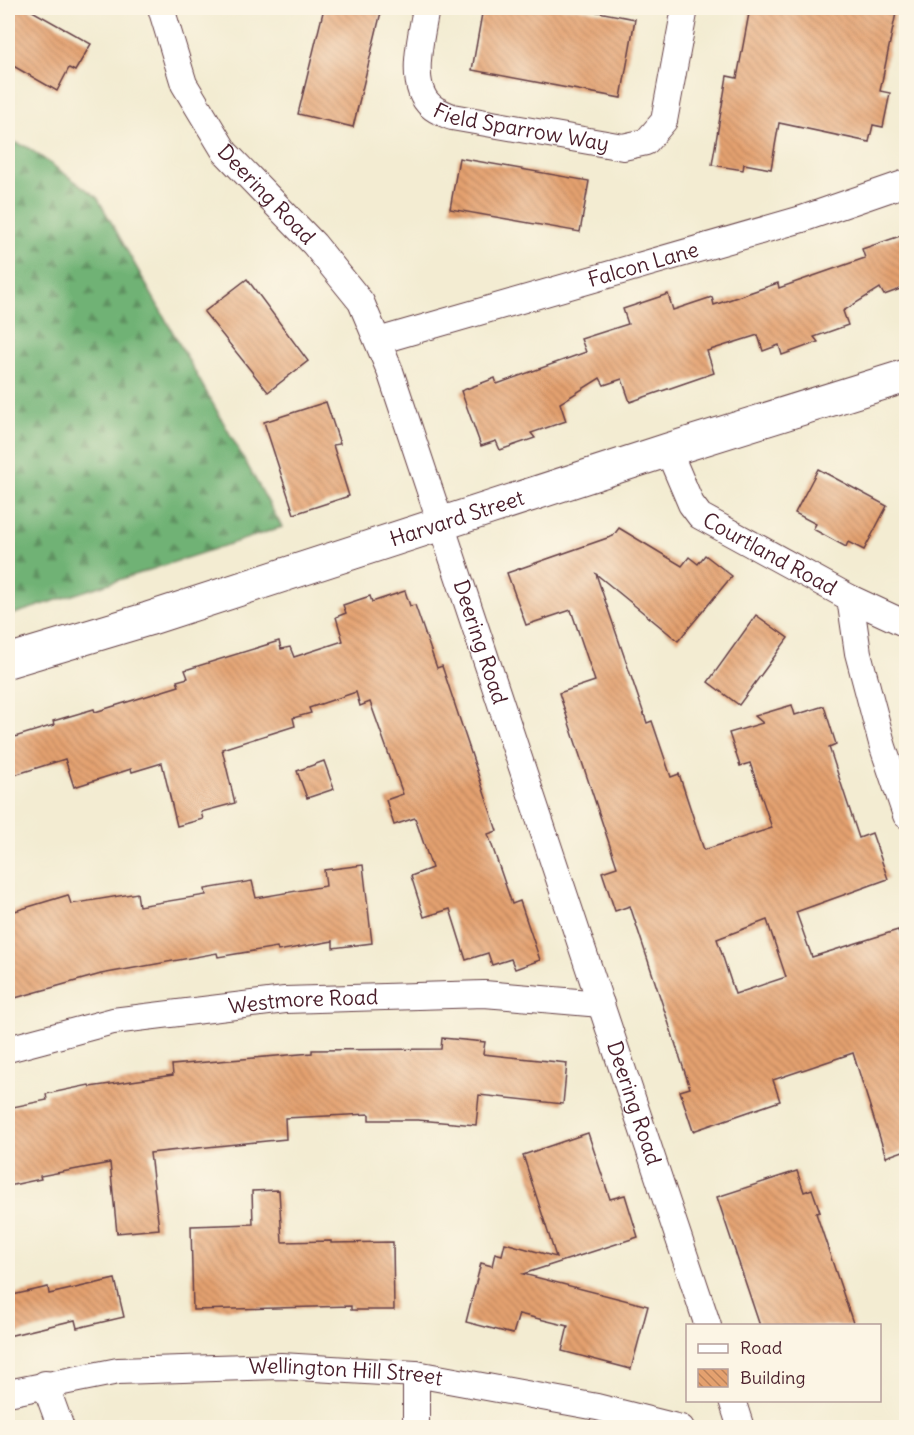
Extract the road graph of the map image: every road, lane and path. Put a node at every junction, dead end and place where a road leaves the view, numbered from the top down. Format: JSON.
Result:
{"nodes":[{"id":1,"x":161,"y":8,"type":"edge"},
{"id":2,"x":426,"y":8,"type":"edge"},
{"id":3,"x":685,"y":8,"type":"edge"},
{"id":4,"x":906,"y":183,"type":"edge"},
{"id":5,"x":378,"y":341,"type":"junction"},
{"id":6,"x":906,"y":376,"type":"edge"},
{"id":7,"x":668,"y":450,"type":"junction"},
{"id":8,"x":441,"y":525,"type":"junction"},
{"id":9,"x":850,"y":598,"type":"junction"},
{"id":10,"x":906,"y":624,"type":"edge"},
{"id":11,"x":8,"y":661,"type":"edge"},
{"id":12,"x":906,"y":815,"type":"edge"},
{"id":13,"x":602,"y":1004,"type":"junction"},
{"id":14,"x":8,"y":1049,"type":"edge"},
{"id":15,"x":707,"y":1324,"type":"edge"},
{"id":16,"x":416,"y":1374,"type":"junction"},
{"id":17,"x":45,"y":1384,"type":"junction"},
{"id":18,"x":8,"y":1393,"type":"edge"},
{"id":19,"x":732,"y":1402,"type":"edge"},
{"id":20,"x":61,"y":1428,"type":"edge"},
{"id":21,"x":416,"y":1428,"type":"edge"},
{"id":22,"x":681,"y":1428,"type":"edge"},
{"id":23,"x":741,"y":1428,"type":"edge"}],
"edges":[{"from":1,"to":5,"type":"street","name":"Deering Road"},
{"from":2,"to":3,"type":"street","name":"Field Sparrow Way"},
{"from":4,"to":5,"type":"street","name":"Falcon Lane"},
{"from":5,"to":8,"type":"street","name":"Deering Road"},
{"from":6,"to":7,"type":"main road","name":"Harvard Street"},
{"from":7,"to":8,"type":"main road","name":"Harvard Street"},
{"from":7,"to":9,"type":"street","name":"Courtland Road"},
{"from":8,"to":11,"type":"main road","name":"Harvard Street"},
{"from":8,"to":13,"type":"street","name":"Deering Road"},
{"from":9,"to":10,"type":"street","name":"Courtland Road"},
{"from":9,"to":12,"type":"street"},
{"from":13,"to":14,"type":"street","name":"Westmore Road"},
{"from":13,"to":15,"type":"street","name":"Deering Road"},
{"from":16,"to":17,"type":"street","name":"Wellington Hill Street"},
{"from":16,"to":21,"type":"street"},
{"from":16,"to":22,"type":"street","name":"Wellington Hill Street"},
{"from":17,"to":18,"type":"street","name":"Wellington Hill Street"},
{"from":17,"to":20,"type":"street"},
{"from":19,"to":23,"type":"street"}]}
